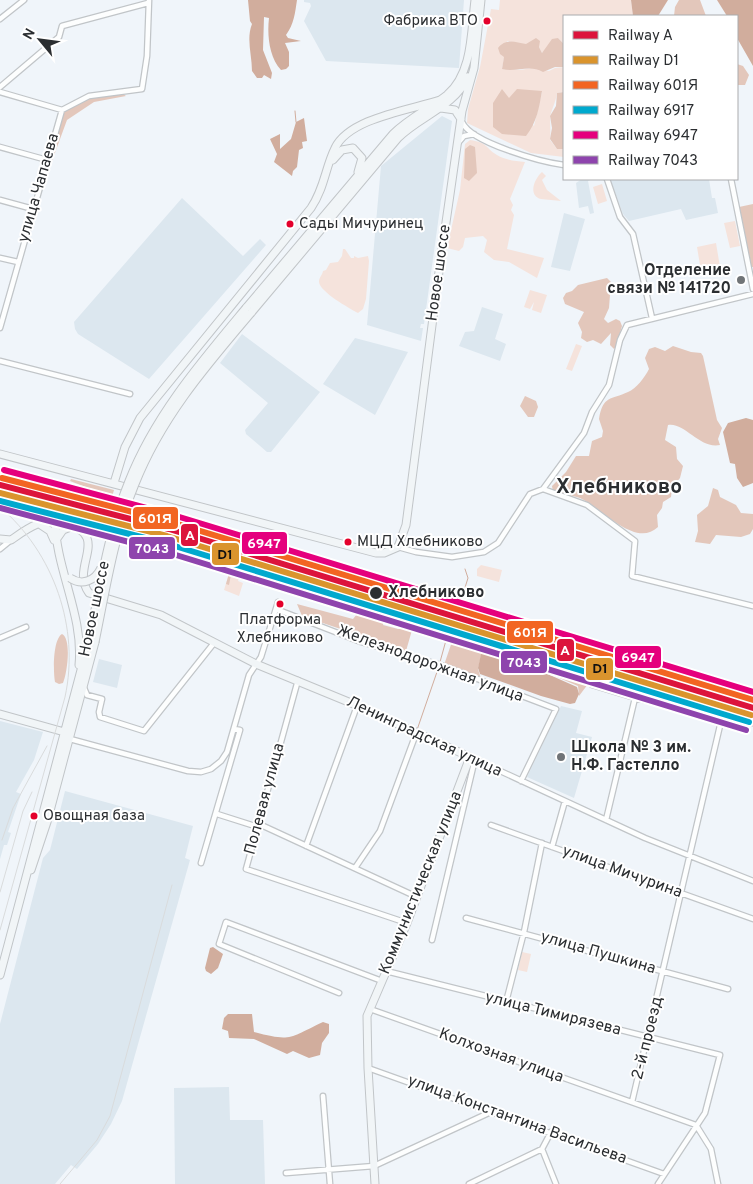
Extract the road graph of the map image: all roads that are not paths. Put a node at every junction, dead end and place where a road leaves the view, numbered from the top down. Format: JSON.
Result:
{"nodes":[{"id":1,"x":24,"y":0,"type":"edge"},
{"id":2,"x":475,"y":0,"type":"edge"},
{"id":3,"x":481,"y":0,"type":"edge"},
{"id":4,"x":148,"y":1,"type":"edge"},
{"id":5,"x":0,"y":19,"type":"edge"},
{"id":6,"x":475,"y":50,"type":"junction"},
{"id":7,"x":0,"y":87,"type":"edge"},
{"id":8,"x":0,"y":92,"type":"edge"},
{"id":9,"x":440,"y":104,"type":"junction"},
{"id":10,"x":62,"y":110,"type":"junction"},
{"id":11,"x":461,"y":119,"type":"junction"},
{"id":12,"x":462,"y":128,"type":"junction"},
{"id":13,"x":477,"y":135,"type":"junction"},
{"id":14,"x":458,"y":144,"type":"junction"},
{"id":15,"x":0,"y":147,"type":"edge"},
{"id":16,"x":47,"y":160,"type":"junction"},
{"id":17,"x":330,"y":164,"type":"junction"},
{"id":18,"x":563,"y":165,"type":"edge"},
{"id":19,"x":607,"y":180,"type":"edge"},
{"id":20,"x":731,"y":180,"type":"edge"},
{"id":21,"x":347,"y":188,"type":"junction"},
{"id":22,"x":0,"y":200,"type":"edge"},
{"id":23,"x":32,"y":209,"type":"junction"},
{"id":24,"x":0,"y":258,"type":"edge"},
{"id":25,"x":18,"y":262,"type":"junction"},
{"id":26,"x":753,"y":289,"type":"edge"},
{"id":27,"x":753,"y":294,"type":"edge"},
{"id":28,"x":248,"y":310,"type":"junction"},
{"id":29,"x":1,"y":317,"type":"edge"},
{"id":30,"x":652,"y":318,"type":"junction"},
{"id":31,"x":0,"y":328,"type":"edge"},
{"id":32,"x":0,"y":361,"type":"edge"},
{"id":33,"x":130,"y":394,"type":"dead end"},
{"id":34,"x":0,"y":454,"type":"edge"},
{"id":35,"x":118,"y":466,"type":"junction"},
{"id":36,"x":99,"y":480,"type":"junction"},
{"id":37,"x":114,"y":483,"type":"junction"},
{"id":38,"x":129,"y":487,"type":"junction"},
{"id":39,"x":543,"y":489,"type":"junction"},
{"id":40,"x":55,"y":521,"type":"junction"},
{"id":41,"x":38,"y":523,"type":"junction"},
{"id":42,"x":74,"y":526,"type":"junction"},
{"id":43,"x":0,"y":539,"type":"edge"},
{"id":44,"x":110,"y":539,"type":"junction"},
{"id":45,"x":11,"y":540,"type":"junction"},
{"id":46,"x":56,"y":542,"type":"junction"},
{"id":47,"x":398,"y":547,"type":"junction"},
{"id":48,"x":0,"y":549,"type":"edge"},
{"id":49,"x":61,"y":565,"type":"junction"},
{"id":50,"x":278,"y":602,"type":"dead end"},
{"id":51,"x":753,"y":606,"type":"edge"},
{"id":52,"x":276,"y":609,"type":"junction"},
{"id":53,"x":26,"y":627,"type":"dead end"},
{"id":54,"x":0,"y":638,"type":"edge"},
{"id":55,"x":92,"y":641,"type":"junction"},
{"id":56,"x":214,"y":643,"type":"junction"},
{"id":57,"x":256,"y":664,"type":"junction"},
{"id":58,"x":298,"y":680,"type":"junction"},
{"id":59,"x":592,"y":685,"type":"dead end"},
{"id":60,"x":82,"y":695,"type":"junction"},
{"id":61,"x":635,"y":698,"type":"junction"},
{"id":62,"x":358,"y":706,"type":"junction"},
{"id":63,"x":0,"y":714,"type":"edge"},
{"id":64,"x":722,"y":717,"type":"junction"},
{"id":65,"x":753,"y":724,"type":"edge"},
{"id":66,"x":234,"y":729,"type":"junction"},
{"id":67,"x":417,"y":731,"type":"junction"},
{"id":68,"x":69,"y":735,"type":"junction"},
{"id":69,"x":472,"y":758,"type":"junction"},
{"id":70,"x":224,"y":764,"type":"dead end"},
{"id":71,"x":230,"y":767,"type":"junction"},
{"id":72,"x":521,"y":781,"type":"junction"},
{"id":73,"x":564,"y":801,"type":"junction"},
{"id":74,"x":217,"y":814,"type":"junction"},
{"id":75,"x":606,"y":820,"type":"junction"},
{"id":76,"x":258,"y":825,"type":"junction"},
{"id":77,"x":491,"y":825,"type":"dead end"},
{"id":78,"x":542,"y":843,"type":"junction"},
{"id":79,"x":306,"y":846,"type":"junction"},
{"id":80,"x":552,"y":847,"type":"junction"},
{"id":81,"x":690,"y":857,"type":"junction"},
{"id":82,"x":201,"y":863,"type":"dead end"},
{"id":83,"x":355,"y":868,"type":"junction"},
{"id":84,"x":753,"y":881,"type":"edge"},
{"id":85,"x":682,"y":894,"type":"junction"},
{"id":86,"x":417,"y":897,"type":"junction"},
{"id":87,"x":466,"y":918,"type":"dead end"},
{"id":88,"x":753,"y":919,"type":"edge"},
{"id":89,"x":407,"y":923,"type":"junction"},
{"id":90,"x":524,"y":932,"type":"junction"},
{"id":91,"x":432,"y":940,"type":"dead end"},
{"id":92,"x":386,"y":971,"type":"junction"},
{"id":93,"x":663,"y":972,"type":"junction"},
{"id":94,"x":0,"y":975,"type":"edge"},
{"id":95,"x":382,"y":980,"type":"junction"},
{"id":96,"x":728,"y":989,"type":"dead end"},
{"id":97,"x":339,"y":993,"type":"dead end"},
{"id":98,"x":506,"y":1002,"type":"junction"},
{"id":99,"x":369,"y":1009,"type":"junction"},
{"id":100,"x":649,"y":1038,"type":"junction"},
{"id":101,"x":368,"y":1068,"type":"junction"},
{"id":102,"x":323,"y":1096,"type":"dead end"},
{"id":103,"x":632,"y":1102,"type":"junction"},
{"id":104,"x":493,"y":1111,"type":"junction"},
{"id":105,"x":696,"y":1125,"type":"junction"},
{"id":106,"x":551,"y":1132,"type":"junction"},
{"id":107,"x":542,"y":1150,"type":"junction"},
{"id":108,"x":374,"y":1166,"type":"junction"},
{"id":109,"x":330,"y":1170,"type":"junction"},
{"id":110,"x":286,"y":1173,"type":"dead end"},
{"id":111,"x":664,"y":1174,"type":"junction"},
{"id":112,"x":330,"y":1184,"type":"edge"},
{"id":113,"x":375,"y":1184,"type":"edge"},
{"id":114,"x":469,"y":1184,"type":"edge"},
{"id":115,"x":556,"y":1184,"type":"edge"},
{"id":116,"x":658,"y":1184,"type":"edge"},
{"id":117,"x":718,"y":1184,"type":"edge"}],
"edges":[{"from":1,"to":5,"type":"street"},
{"from":2,"to":9,"type":"street"},
{"from":3,"to":6,"type":"street","name":"Новое шоссе"},
{"from":4,"to":7,"type":"street"},
{"from":4,"to":10,"type":"street"},
{"from":6,"to":9,"type":"street"},
{"from":6,"to":11,"type":"street","name":"Новое шоссе"},
{"from":8,"to":10,"type":"street"},
{"from":9,"to":11,"type":"street"},
{"from":9,"to":17,"type":"street"},
{"from":9,"to":21,"type":"street"},
{"from":9,"to":28,"type":"street"},
{"from":10,"to":16,"type":"street","name":"улица Чапаева"},
{"from":11,"to":12,"type":"street","name":"Новое шоссе"},
{"from":12,"to":13,"type":"street"},
{"from":12,"to":14,"type":"street","name":"Новое шоссе"},
{"from":13,"to":14,"type":"street"},
{"from":13,"to":18,"type":"street"},
{"from":14,"to":47,"type":"street","name":"Новое шоссе"},
{"from":15,"to":16,"type":"street"},
{"from":16,"to":23,"type":"street","name":"улица Чапаева"},
{"from":17,"to":21,"type":"street"},
{"from":17,"to":35,"type":"street"},
{"from":19,"to":30,"type":"street"},
{"from":20,"to":26,"type":"street"},
{"from":21,"to":28,"type":"street"},
{"from":22,"to":23,"type":"street"},
{"from":23,"to":25,"type":"street","name":"улица Чапаева"},
{"from":24,"to":25,"type":"street"},
{"from":25,"to":29,"type":"street","name":"улица Чапаева"},
{"from":27,"to":30,"type":"street"},
{"from":28,"to":44,"type":"street","name":"Новое шоссе","bridge":true},
{"from":28,"to":55,"type":"street","name":"Новое шоссе","bridge":true},
{"from":29,"to":31,"type":"street","name":"улица Чапаева"},
{"from":30,"to":39,"type":"street"},
{"from":32,"to":33,"type":"street"},
{"from":34,"to":36,"type":"street"},
{"from":35,"to":36,"type":"street"},
{"from":35,"to":37,"type":"street"},
{"from":35,"to":38,"type":"street"},
{"from":36,"to":37,"type":"street"},
{"from":37,"to":38,"type":"street"},
{"from":38,"to":47,"type":"street"},
{"from":39,"to":47,"type":"street"},
{"from":39,"to":51,"type":"street"},
{"from":40,"to":41,"type":"street"},
{"from":40,"to":42,"type":"street"},
{"from":40,"to":46,"type":"street"},
{"from":41,"to":45,"type":"street"},
{"from":41,"to":46,"type":"street"},
{"from":42,"to":46,"type":"street"},
{"from":42,"to":56,"type":"street","name":"Ленинградская улица"},
{"from":43,"to":45,"type":"street"},
{"from":44,"to":49,"type":"street","bridge":true},
{"from":44,"to":55,"type":"street","name":"Новое шоссе","bridge":true},
{"from":45,"to":48,"type":"street"},
{"from":46,"to":49,"type":"street"},
{"from":49,"to":60,"type":"street"},
{"from":50,"to":52,"type":"street"},
{"from":52,"to":57,"type":"street"},
{"from":52,"to":72,"type":"street","name":"Железнодорожная улица"},
{"from":53,"to":54,"type":"street"},
{"from":55,"to":60,"type":"street","name":"Новое шоссе"},
{"from":55,"to":60,"type":"street","name":"Новое шоссе"},
{"from":56,"to":57,"type":"street","name":"Ленинградская улица"},
{"from":56,"to":60,"type":"street"},
{"from":57,"to":58,"type":"street","name":"Ленинградская улица"},
{"from":57,"to":66,"type":"street"},
{"from":58,"to":62,"type":"street","name":"Ленинградская улица"},
{"from":58,"to":76,"type":"street","name":"Полевая улица"},
{"from":59,"to":61,"type":"street"},
{"from":60,"to":68,"type":"street","name":"Новое шоссе"},
{"from":61,"to":64,"type":"street"},
{"from":61,"to":75,"type":"street"},
{"from":62,"to":67,"type":"street","name":"Ленинградская улица"},
{"from":62,"to":79,"type":"street"},
{"from":63,"to":68,"type":"street"},
{"from":64,"to":65,"type":"street"},
{"from":64,"to":81,"type":"street","name":"2-й проезд"},
{"from":66,"to":68,"type":"street"},
{"from":66,"to":71,"type":"street"},
{"from":67,"to":69,"type":"street","name":"Ленинградская улица"},
{"from":67,"to":83,"type":"street"},
{"from":68,"to":94,"type":"street","name":"Новое шоссе"},
{"from":69,"to":72,"type":"street","name":"Ленинградская улица"},
{"from":69,"to":86,"type":"street","name":"Коммунистическая улица"},
{"from":69,"to":91,"type":"street","name":"Коммунистическая улица"},
{"from":70,"to":71,"type":"street"},
{"from":71,"to":74,"type":"street"},
{"from":72,"to":73,"type":"street","name":"Ленинградская улица"},
{"from":73,"to":75,"type":"street","name":"Ленинградская улица"},
{"from":73,"to":80,"type":"street"},
{"from":74,"to":76,"type":"street"},
{"from":74,"to":82,"type":"street"},
{"from":75,"to":81,"type":"street","name":"Ленинградская улица"},
{"from":76,"to":79,"type":"street"},
{"from":76,"to":89,"type":"street","name":"Полевая улица"},
{"from":77,"to":78,"type":"street","name":"улица Мичурина"},
{"from":78,"to":80,"type":"street","name":"улица Мичурина"},
{"from":78,"to":90,"type":"street"},
{"from":79,"to":83,"type":"street"},
{"from":80,"to":85,"type":"street","name":"улица Мичурина"},
{"from":81,"to":84,"type":"street","name":"Ленинградская улица"},
{"from":81,"to":85,"type":"street","name":"2-й проезд"},
{"from":83,"to":86,"type":"street"},
{"from":85,"to":88,"type":"street","name":"улица Мичурина"},
{"from":85,"to":93,"type":"street","name":"2-й проезд"},
{"from":86,"to":89,"type":"street","name":"Коммунистическая улица"},
{"from":87,"to":90,"type":"street","name":"улица Пушкина"},
{"from":89,"to":92,"type":"street","name":"Коммунистическая улица"},
{"from":90,"to":93,"type":"street","name":"улица Пушкина"},
{"from":90,"to":98,"type":"street"},
{"from":92,"to":95,"type":"street","name":"Коммунистическая улица"},
{"from":92,"to":98,"type":"street","name":"улица Тимирязева"},
{"from":93,"to":96,"type":"street","name":"улица Пушкина"},
{"from":93,"to":100,"type":"street","name":"2-й проезд"},
{"from":95,"to":97,"type":"street"},
{"from":95,"to":99,"type":"street","name":"Коммунистическая улица"},
{"from":98,"to":100,"type":"street","name":"улица Тимирязева"},
{"from":99,"to":101,"type":"street"},
{"from":99,"to":103,"type":"street","name":"Колхозная улица"},
{"from":100,"to":103,"type":"street","name":"2-й проезд"},
{"from":100,"to":105,"type":"street","name":"улица Тимирязева"},
{"from":101,"to":104,"type":"street","name":"улица Константина Васильева"},
{"from":101,"to":108,"type":"street"},
{"from":102,"to":109,"type":"street"},
{"from":103,"to":105,"type":"street","name":"Колхозная улица"},
{"from":104,"to":106,"type":"street","name":"улица Константина Васильева"},
{"from":104,"to":108,"type":"street"},
{"from":105,"to":111,"type":"street"},
{"from":105,"to":117,"type":"street"},
{"from":106,"to":107,"type":"street"},
{"from":106,"to":111,"type":"street","name":"улица Константина Васильева"},
{"from":107,"to":114,"type":"street"},
{"from":107,"to":115,"type":"street"},
{"from":108,"to":109,"type":"street"},
{"from":108,"to":113,"type":"street"},
{"from":109,"to":110,"type":"street"},
{"from":109,"to":112,"type":"street"},
{"from":111,"to":116,"type":"street"}]}
